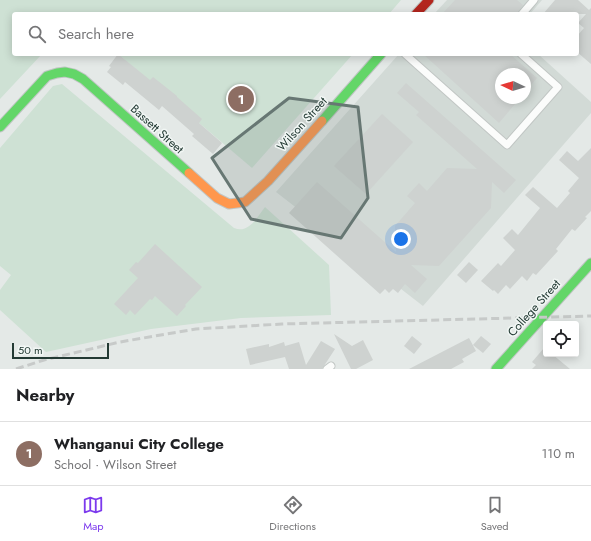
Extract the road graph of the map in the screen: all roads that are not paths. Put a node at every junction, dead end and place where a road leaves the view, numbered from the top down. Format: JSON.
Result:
{"nodes":[{"id":1,"x":429,"y":0,"type":"edge"},
{"id":2,"x":534,"y":0,"type":"edge"},
{"id":3,"x":418,"y":12,"type":"edge"},
{"id":4,"x":524,"y":12,"type":"edge"},
{"id":5,"x":379,"y":56,"type":"edge"},
{"id":6,"x":407,"y":56,"type":"edge"},
{"id":7,"x":523,"y":56,"type":"edge"},
{"id":8,"x":0,"y":127,"type":"edge"},
{"id":9,"x":236,"y":204,"type":"joint"},
{"id":10,"x":591,"y":263,"type":"edge"},
{"id":11,"x":496,"y":369,"type":"edge"}],
"edges":[{"from":1,"to":3,"type":"street"},
{"from":2,"to":4,"type":"lane"},
{"from":5,"to":9,"type":"street","name":"Wilson Street"},
{"from":6,"to":7,"type":"lane"},
{"from":8,"to":9,"type":"street","name":"Bassett Street"},
{"from":10,"to":11,"type":"street","name":"College Street"}]}
